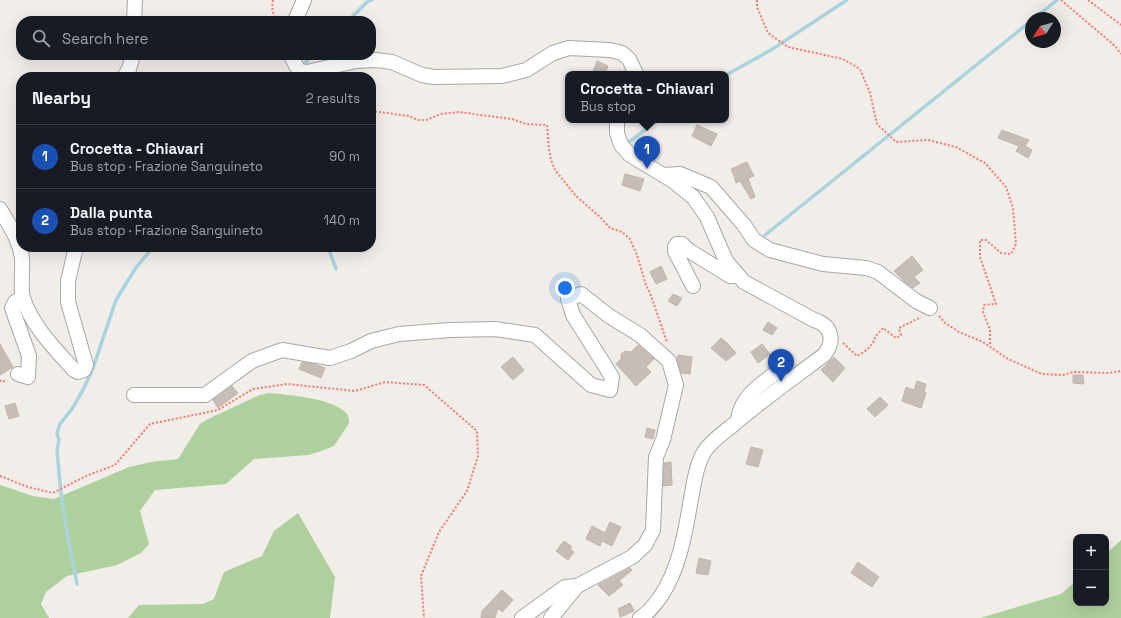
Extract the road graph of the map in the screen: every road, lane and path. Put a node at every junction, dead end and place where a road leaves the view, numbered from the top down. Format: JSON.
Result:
{"nodes":[{"id":1,"x":135,"y":0,"type":"edge"},
{"id":2,"x":273,"y":0,"type":"edge"},
{"id":3,"x":304,"y":0,"type":"edge"},
{"id":4,"x":757,"y":0,"type":"edge"},
{"id":5,"x":1061,"y":0,"type":"edge"},
{"id":6,"x":1088,"y":0,"type":"edge"},
{"id":7,"x":134,"y":16,"type":"edge"},
{"id":8,"x":274,"y":16,"type":"edge"},
{"id":9,"x":297,"y":16,"type":"edge"},
{"id":10,"x":1121,"y":25,"type":"edge"},
{"id":11,"x":1121,"y":54,"type":"edge"},
{"id":12,"x":132,"y":60,"type":"edge"},
{"id":13,"x":294,"y":60,"type":"edge"},
{"id":14,"x":375,"y":60,"type":"edge"},
{"id":15,"x":375,"y":60,"type":"edge"},
{"id":16,"x":635,"y":71,"type":"edge"},
{"id":17,"x":127,"y":72,"type":"edge"},
{"id":18,"x":308,"y":72,"type":"edge"},
{"id":19,"x":308,"y":72,"type":"edge"},
{"id":20,"x":376,"y":112,"type":"edge"},
{"id":21,"x":618,"y":123,"type":"edge"},
{"id":22,"x":663,"y":175,"type":"junction"},
{"id":23,"x":0,"y":209,"type":"edge"},
{"id":24,"x":16,"y":239,"type":"edge"},
{"id":25,"x":21,"y":252,"type":"edge"},
{"id":26,"x":75,"y":252,"type":"edge"},
{"id":27,"x":737,"y":276,"type":"junction"},
{"id":28,"x":693,"y":286,"type":"dead end"},
{"id":29,"x":23,"y":298,"type":"junction"},
{"id":30,"x":931,"y":313,"type":"junction"},
{"id":31,"x":829,"y":331,"type":"junction"},
{"id":32,"x":990,"y":346,"type":"junction"},
{"id":33,"x":666,"y":359,"type":"junction"},
{"id":34,"x":782,"y":368,"type":"dead end"},
{"id":35,"x":1121,"y":371,"type":"edge"},
{"id":36,"x":18,"y":374,"type":"dead end"},
{"id":37,"x":134,"y":395,"type":"dead end"},
{"id":38,"x":738,"y":420,"type":"junction"},
{"id":39,"x":0,"y":476,"type":"edge"},
{"id":40,"x":577,"y":586,"type":"junction"},
{"id":41,"x":644,"y":617,"type":"edge"},
{"id":42,"x":424,"y":618,"type":"edge"},
{"id":43,"x":522,"y":618,"type":"edge"},
{"id":44,"x":551,"y":618,"type":"edge"}],
"edges":[{"from":1,"to":7,"type":"street"},
{"from":2,"to":8,"type":"path"},
{"from":3,"to":9,"type":"street"},
{"from":4,"to":32,"type":"path"},
{"from":5,"to":11,"type":"path"},
{"from":6,"to":10,"type":"path"},
{"from":12,"to":17,"type":"street"},
{"from":13,"to":18,"type":"street"},
{"from":14,"to":19,"type":"street"},
{"from":15,"to":16,"type":"street"},
{"from":20,"to":33,"type":"path"},
{"from":21,"to":22,"type":"street"},
{"from":22,"to":27,"type":"street"},
{"from":22,"to":30,"type":"street"},
{"from":23,"to":24,"type":"street"},
{"from":25,"to":29,"type":"street"},
{"from":26,"to":29,"type":"street"},
{"from":27,"to":28,"type":"street"},
{"from":27,"to":31,"type":"street"},
{"from":29,"to":36,"type":"street"},
{"from":30,"to":31,"type":"path"},
{"from":30,"to":32,"type":"path"},
{"from":31,"to":38,"type":"street"},
{"from":32,"to":35,"type":"path"},
{"from":33,"to":37,"type":"street"},
{"from":33,"to":40,"type":"street"},
{"from":34,"to":38,"type":"street"},
{"from":38,"to":41,"type":"street"},
{"from":39,"to":42,"type":"path"},
{"from":40,"to":43,"type":"street"},
{"from":40,"to":44,"type":"street"}]}
